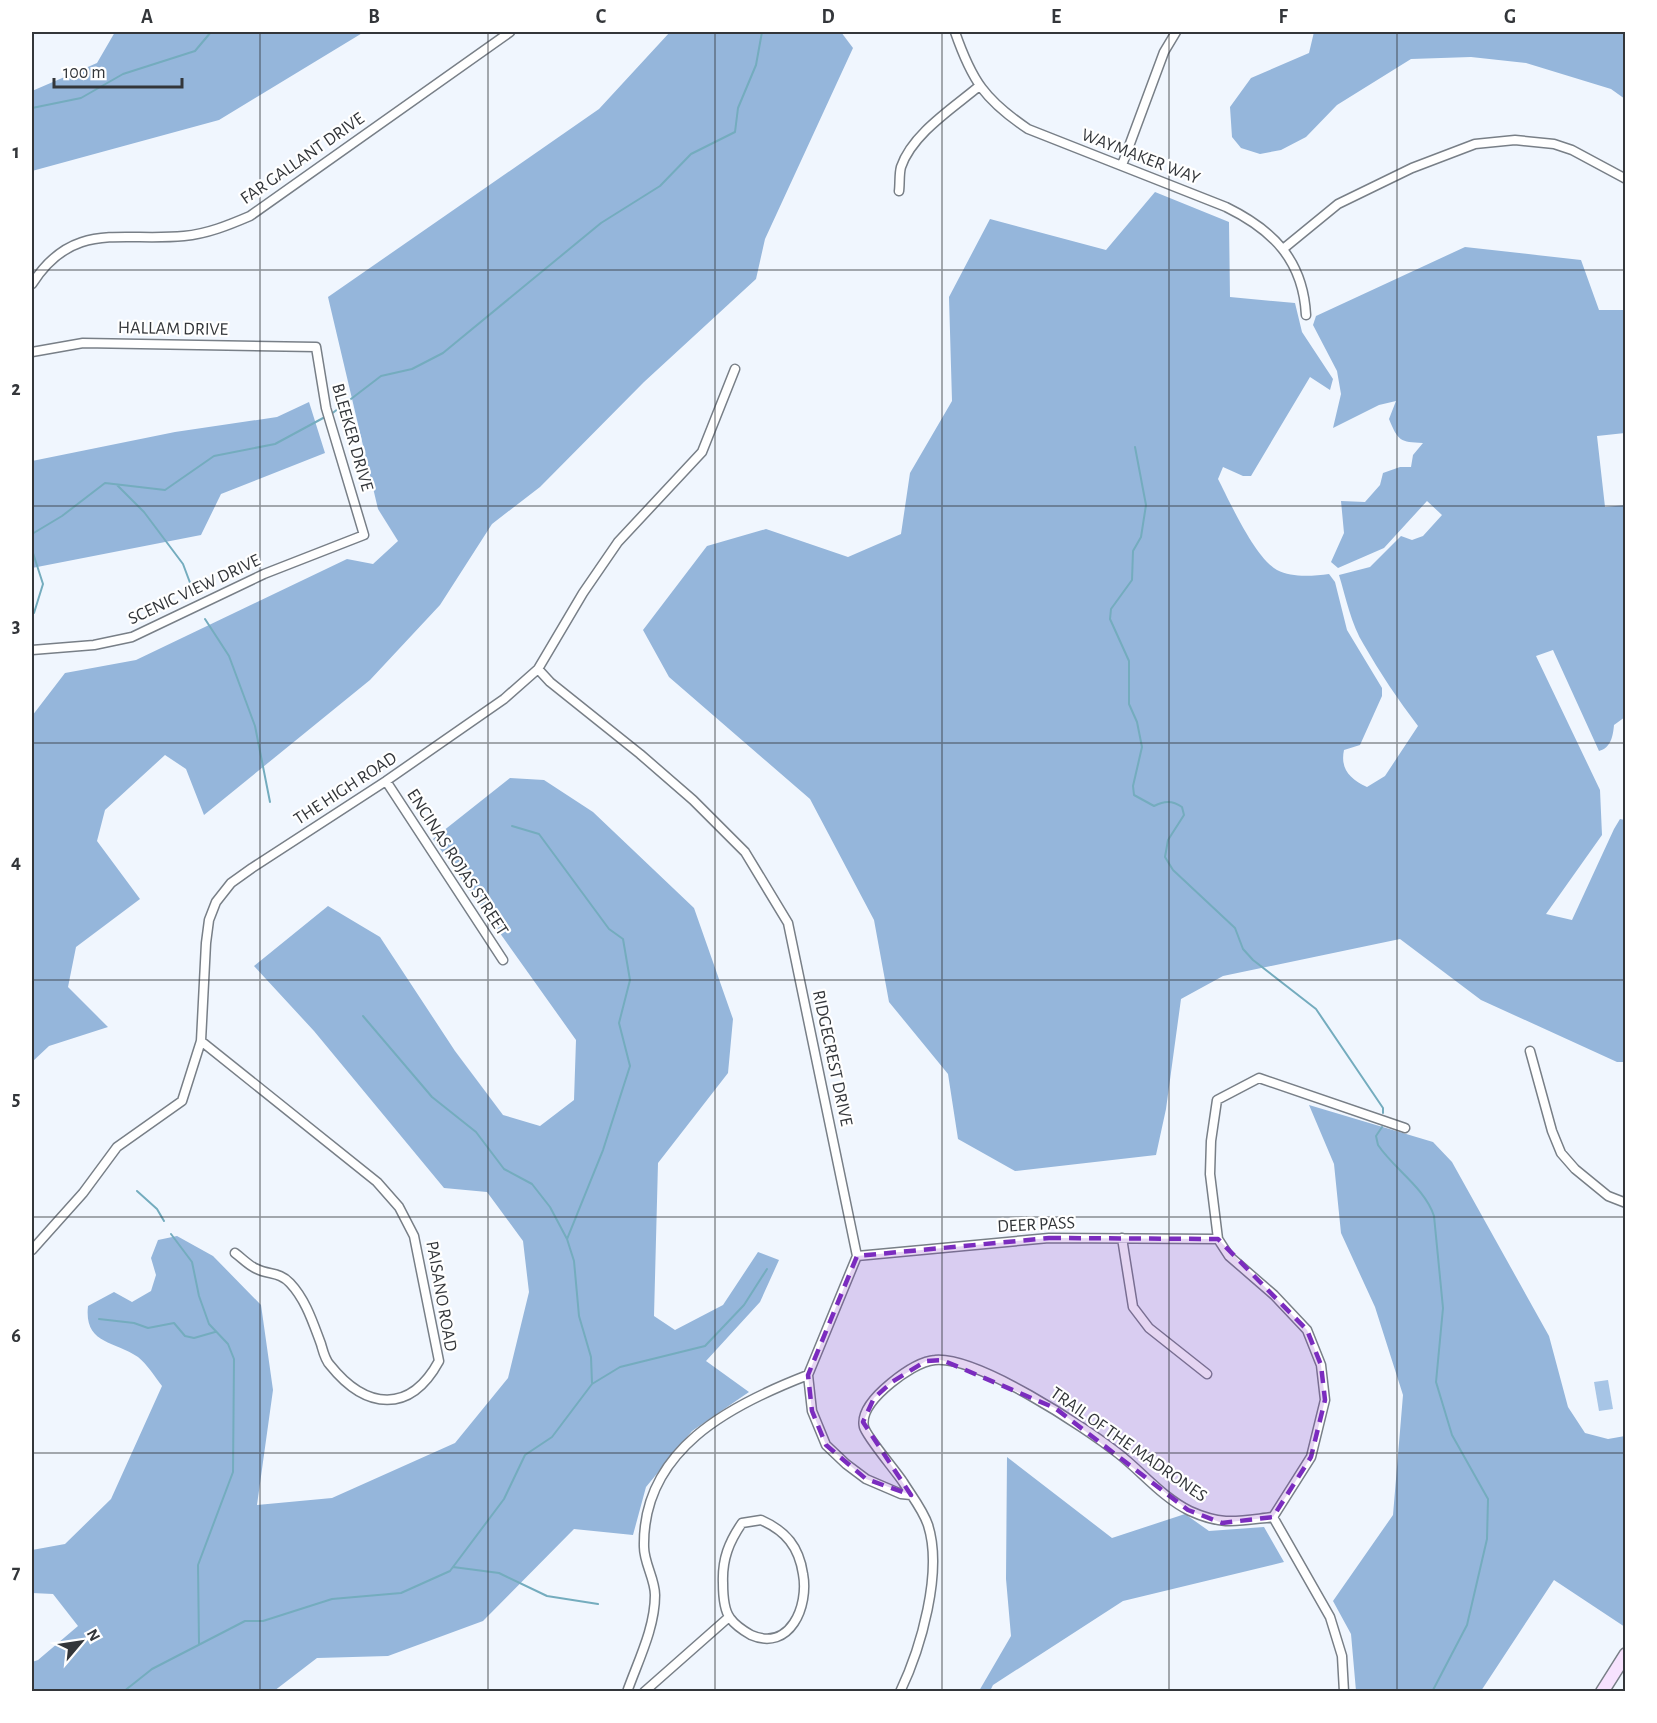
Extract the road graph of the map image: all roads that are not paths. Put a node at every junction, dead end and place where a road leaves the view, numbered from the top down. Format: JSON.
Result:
{"nodes":[{"id":1,"x":510,"y":32,"type":"edge"},
{"id":2,"x":955,"y":32,"type":"edge"},
{"id":3,"x":1176,"y":32,"type":"edge"},
{"id":4,"x":978,"y":87,"type":"junction"},
{"id":5,"x":1122,"y":165,"type":"junction"},
{"id":6,"x":1626,"y":179,"type":"edge"},
{"id":7,"x":899,"y":191,"type":"dead end"},
{"id":8,"x":1283,"y":249,"type":"junction"},
{"id":9,"x":32,"y":284,"type":"edge"},
{"id":10,"x":1306,"y":315,"type":"dead end"},
{"id":11,"x":316,"y":348,"type":"joint"},
{"id":12,"x":32,"y":352,"type":"edge"},
{"id":13,"x":735,"y":369,"type":"dead end"},
{"id":14,"x":364,"y":535,"type":"joint"},
{"id":15,"x":32,"y":650,"type":"edge"},
{"id":16,"x":538,"y":669,"type":"junction"},
{"id":17,"x":386,"y":781,"type":"junction"},
{"id":18,"x":502,"y":960,"type":"dead end"},
{"id":19,"x":201,"y":1041,"type":"junction"},
{"id":20,"x":1530,"y":1051,"type":"dead end"},
{"id":21,"x":1405,"y":1128,"type":"dead end"},
{"id":22,"x":1626,"y":1203,"type":"edge"},
{"id":23,"x":1122,"y":1238,"type":"junction"},
{"id":24,"x":1218,"y":1239,"type":"junction"},
{"id":25,"x":32,"y":1250,"type":"edge"},
{"id":26,"x":235,"y":1253,"type":"dead end"},
{"id":27,"x":857,"y":1256,"type":"junction"},
{"id":28,"x":1207,"y":1374,"type":"dead end"},
{"id":29,"x":808,"y":1375,"type":"junction"},
{"id":30,"x":911,"y":1495,"type":"junction"},
{"id":31,"x":1273,"y":1517,"type":"junction"},
{"id":32,"x":729,"y":1617,"type":"junction"},
{"id":33,"x":1626,"y":1654,"type":"edge"},
{"id":34,"x":644,"y":1691,"type":"edge"},
{"id":35,"x":627,"y":1692,"type":"edge"},
{"id":36,"x":900,"y":1692,"type":"edge"},
{"id":37,"x":1344,"y":1692,"type":"edge"},
{"id":38,"x":1602,"y":1692,"type":"edge"}],
"edges":[{"from":1,"to":9,"type":"street","name":"FAR GALLANT DRIVE"},
{"from":2,"to":4,"type":"street","name":"WAYMAKER WAY"},
{"from":3,"to":5,"type":"street"},
{"from":4,"to":5,"type":"street","name":"WAYMAKER WAY"},
{"from":4,"to":7,"type":"street"},
{"from":5,"to":8,"type":"street","name":"WAYMAKER WAY"},
{"from":6,"to":8,"type":"street"},
{"from":8,"to":10,"type":"street","name":"WAYMAKER WAY"},
{"from":11,"to":12,"type":"street","name":"HALLAM DRIVE"},
{"from":11,"to":14,"type":"street","name":"BLEEKER DRIVE"},
{"from":13,"to":16,"type":"street","name":"THE HIGH ROAD"},
{"from":14,"to":15,"type":"street","name":"SCENIC VIEW DRIVE"},
{"from":16,"to":17,"type":"street","name":"THE HIGH ROAD"},
{"from":16,"to":27,"type":"street","name":"RIDGECREST DRIVE"},
{"from":17,"to":18,"type":"street","name":"ENCINAS ROJAS STREET"},
{"from":17,"to":19,"type":"street","name":"THE HIGH ROAD"},
{"from":19,"to":25,"type":"street","name":"THE HIGH ROAD"},
{"from":19,"to":26,"type":"street","name":"PAISANO ROAD"},
{"from":20,"to":22,"type":"street"},
{"from":21,"to":24,"type":"street"},
{"from":23,"to":24,"type":"street","name":"DEER PASS"},
{"from":23,"to":27,"type":"street","name":"DEER PASS"},
{"from":23,"to":28,"type":"street"},
{"from":24,"to":31,"type":"street"},
{"from":27,"to":29,"type":"street"},
{"from":29,"to":30,"type":"street"},
{"from":29,"to":35,"type":"street"},
{"from":30,"to":31,"type":"street","name":"TRAIL OF THE MADRONES"},
{"from":30,"to":36,"type":"street","name":"TRAIL OF THE MADRONES"},
{"from":31,"to":37,"type":"street"},
{"from":32,"to":32,"type":"street"},
{"from":32,"to":34,"type":"street"},
{"from":33,"to":38,"type":"street"}]}
